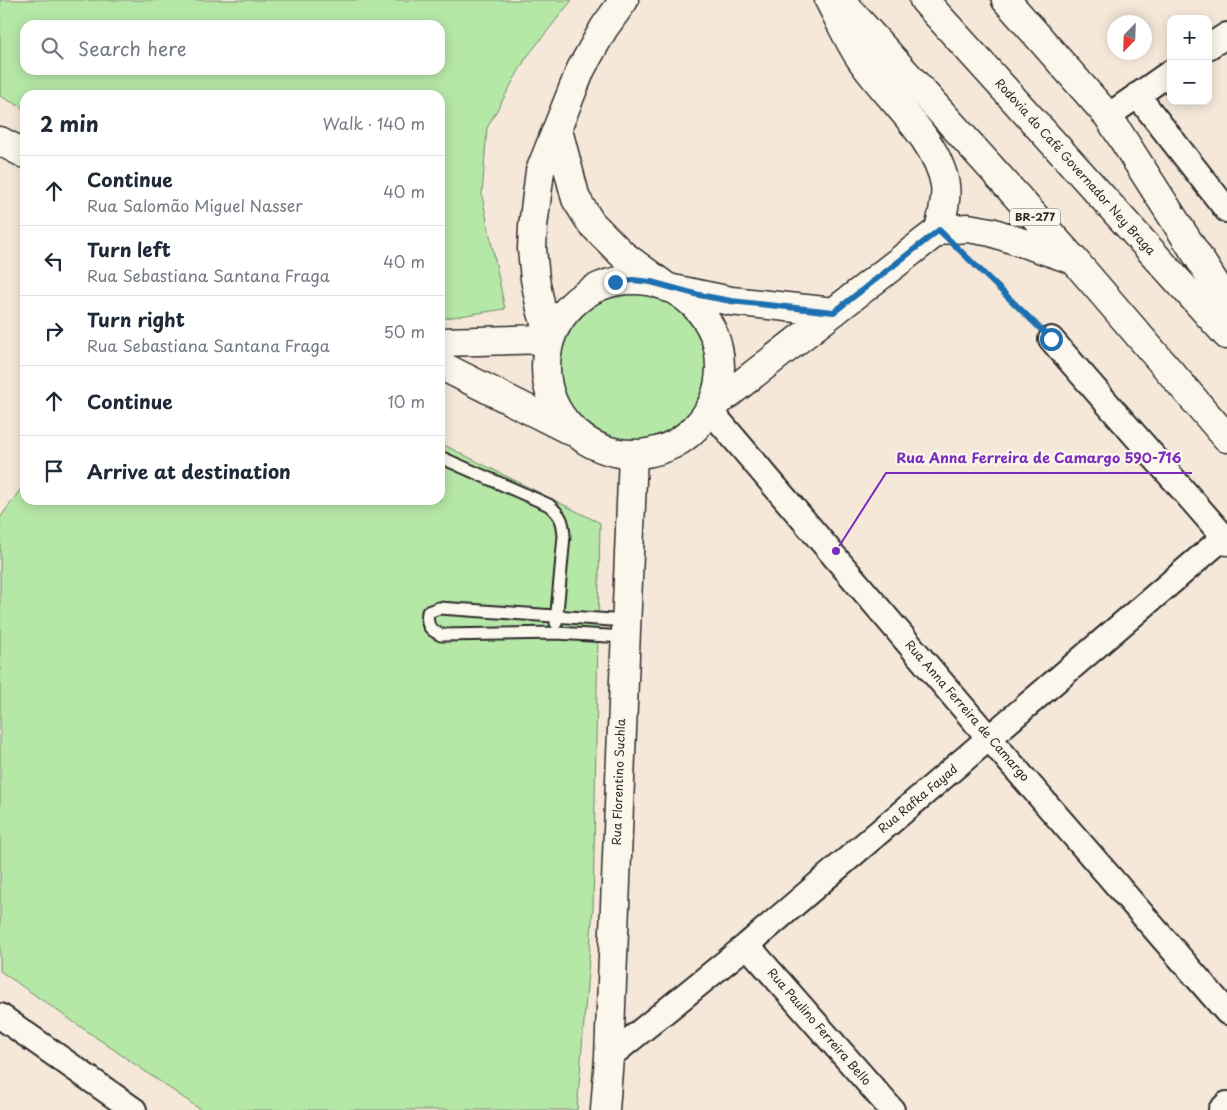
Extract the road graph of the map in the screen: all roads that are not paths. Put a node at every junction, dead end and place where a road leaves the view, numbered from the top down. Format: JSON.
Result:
{"nodes":[{"id":1,"x":624,"y":0,"type":"edge"},
{"id":2,"x":829,"y":0,"type":"edge"},
{"id":3,"x":840,"y":0,"type":"edge"},
{"id":4,"x":924,"y":0,"type":"edge"},
{"id":5,"x":1006,"y":0,"type":"edge"},
{"id":6,"x":1227,"y":35,"type":"edge"},
{"id":7,"x":1212,"y":45,"type":"edge"},
{"id":8,"x":1167,"y":75,"type":"edge"},
{"id":9,"x":1137,"y":95,"type":"junction"},
{"id":10,"x":1108,"y":116,"type":"junction"},
{"id":11,"x":558,"y":130,"type":"junction"},
{"id":12,"x":0,"y":142,"type":"edge"},
{"id":13,"x":20,"y":152,"type":"edge"},
{"id":14,"x":1227,"y":210,"type":"edge"},
{"id":15,"x":939,"y":230,"type":"junction"},
{"id":16,"x":1074,"y":260,"type":"junction"},
{"id":17,"x":668,"y":288,"type":"junction"},
{"id":18,"x":1227,"y":302,"type":"edge"},
{"id":19,"x":834,"y":312,"type":"junction"},
{"id":20,"x":1227,"y":335,"type":"edge"},
{"id":21,"x":550,"y":339,"type":"junction"},
{"id":22,"x":1051,"y":339,"type":"road end"},
{"id":23,"x":445,"y":342,"type":"edge"},
{"id":24,"x":445,"y":368,"type":"edge"},
{"id":25,"x":709,"y":409,"type":"junction"},
{"id":26,"x":582,"y":436,"type":"junction"},
{"id":27,"x":1227,"y":438,"type":"edge"},
{"id":28,"x":633,"y":454,"type":"junction"},
{"id":29,"x":445,"y":459,"type":"edge"},
{"id":30,"x":1226,"y":539,"type":"edge"},
{"id":31,"x":557,"y":616,"type":"junction"},
{"id":32,"x":625,"y":629,"type":"junction"},
{"id":33,"x":556,"y":632,"type":"junction"},
{"id":34,"x":989,"y":738,"type":"junction"},
{"id":35,"x":747,"y":945,"type":"junction"},
{"id":36,"x":1227,"y":1012,"type":"edge"},
{"id":37,"x":0,"y":1016,"type":"edge"},
{"id":38,"x":609,"y":1057,"type":"junction"},
{"id":39,"x":1227,"y":1104,"type":"edge"},
{"id":40,"x":134,"y":1110,"type":"edge"},
{"id":41,"x":605,"y":1110,"type":"edge"},
{"id":42,"x":892,"y":1110,"type":"edge"},
{"id":43,"x":1220,"y":1110,"type":"edge"}],
"edges":[{"from":1,"to":11,"type":"main road"},
{"from":2,"to":15,"type":"main road"},
{"from":3,"to":16,"type":"main road","number":"BR-277"},
{"from":4,"to":20,"type":"main road","name":"Rodovia do Café Governador Ney Braga"},
{"from":5,"to":10,"type":"main road"},
{"from":6,"to":7,"type":"street"},
{"from":8,"to":9,"type":"street"},
{"from":9,"to":10,"type":"street"},
{"from":9,"to":14,"type":"street"},
{"from":10,"to":18,"type":"main road"},
{"from":11,"to":17,"type":"main road"},
{"from":11,"to":21,"type":"main road"},
{"from":12,"to":13,"type":"main road"},
{"from":15,"to":16,"type":"main road"},
{"from":15,"to":19,"type":"main road"},
{"from":16,"to":27,"type":"main road","number":"BR-277"},
{"from":17,"to":19,"type":"main road"},
{"from":17,"to":21,"type":"main road"},
{"from":17,"to":25,"type":"main road"},
{"from":19,"to":25,"type":"main road"},
{"from":21,"to":23,"type":"main road"},
{"from":21,"to":26,"type":"main road"},
{"from":22,"to":30,"type":"street"},
{"from":24,"to":26,"type":"main road"},
{"from":25,"to":28,"type":"main road"},
{"from":25,"to":34,"type":"street","name":"Rua Anna Ferreira de Camargo"},
{"from":26,"to":28,"type":"main road"},
{"from":28,"to":32,"type":"main road","name":"Rua Florentino Suchla"},
{"from":29,"to":31,"type":"lane"},
{"from":30,"to":34,"type":"street","name":"Rua Rafka Fayad"},
{"from":31,"to":32,"type":"lane"},
{"from":31,"to":33,"type":"lane"},
{"from":31,"to":33,"type":"lane"},
{"from":32,"to":33,"type":"lane"},
{"from":32,"to":38,"type":"main road","name":"Rua Florentino Suchla"},
{"from":34,"to":35,"type":"street","name":"Rua Rafka Fayad"},
{"from":34,"to":36,"type":"street","name":"Rua Anna Ferreira de Camargo"},
{"from":35,"to":38,"type":"street","name":"Rua Rafka Fayad"},
{"from":35,"to":42,"type":"street","name":"Rua Paulino Ferreira Bello"},
{"from":37,"to":40,"type":"street"},
{"from":38,"to":41,"type":"main road","name":"Rua Florentino Suchla"},
{"from":39,"to":43,"type":"street"}]}
